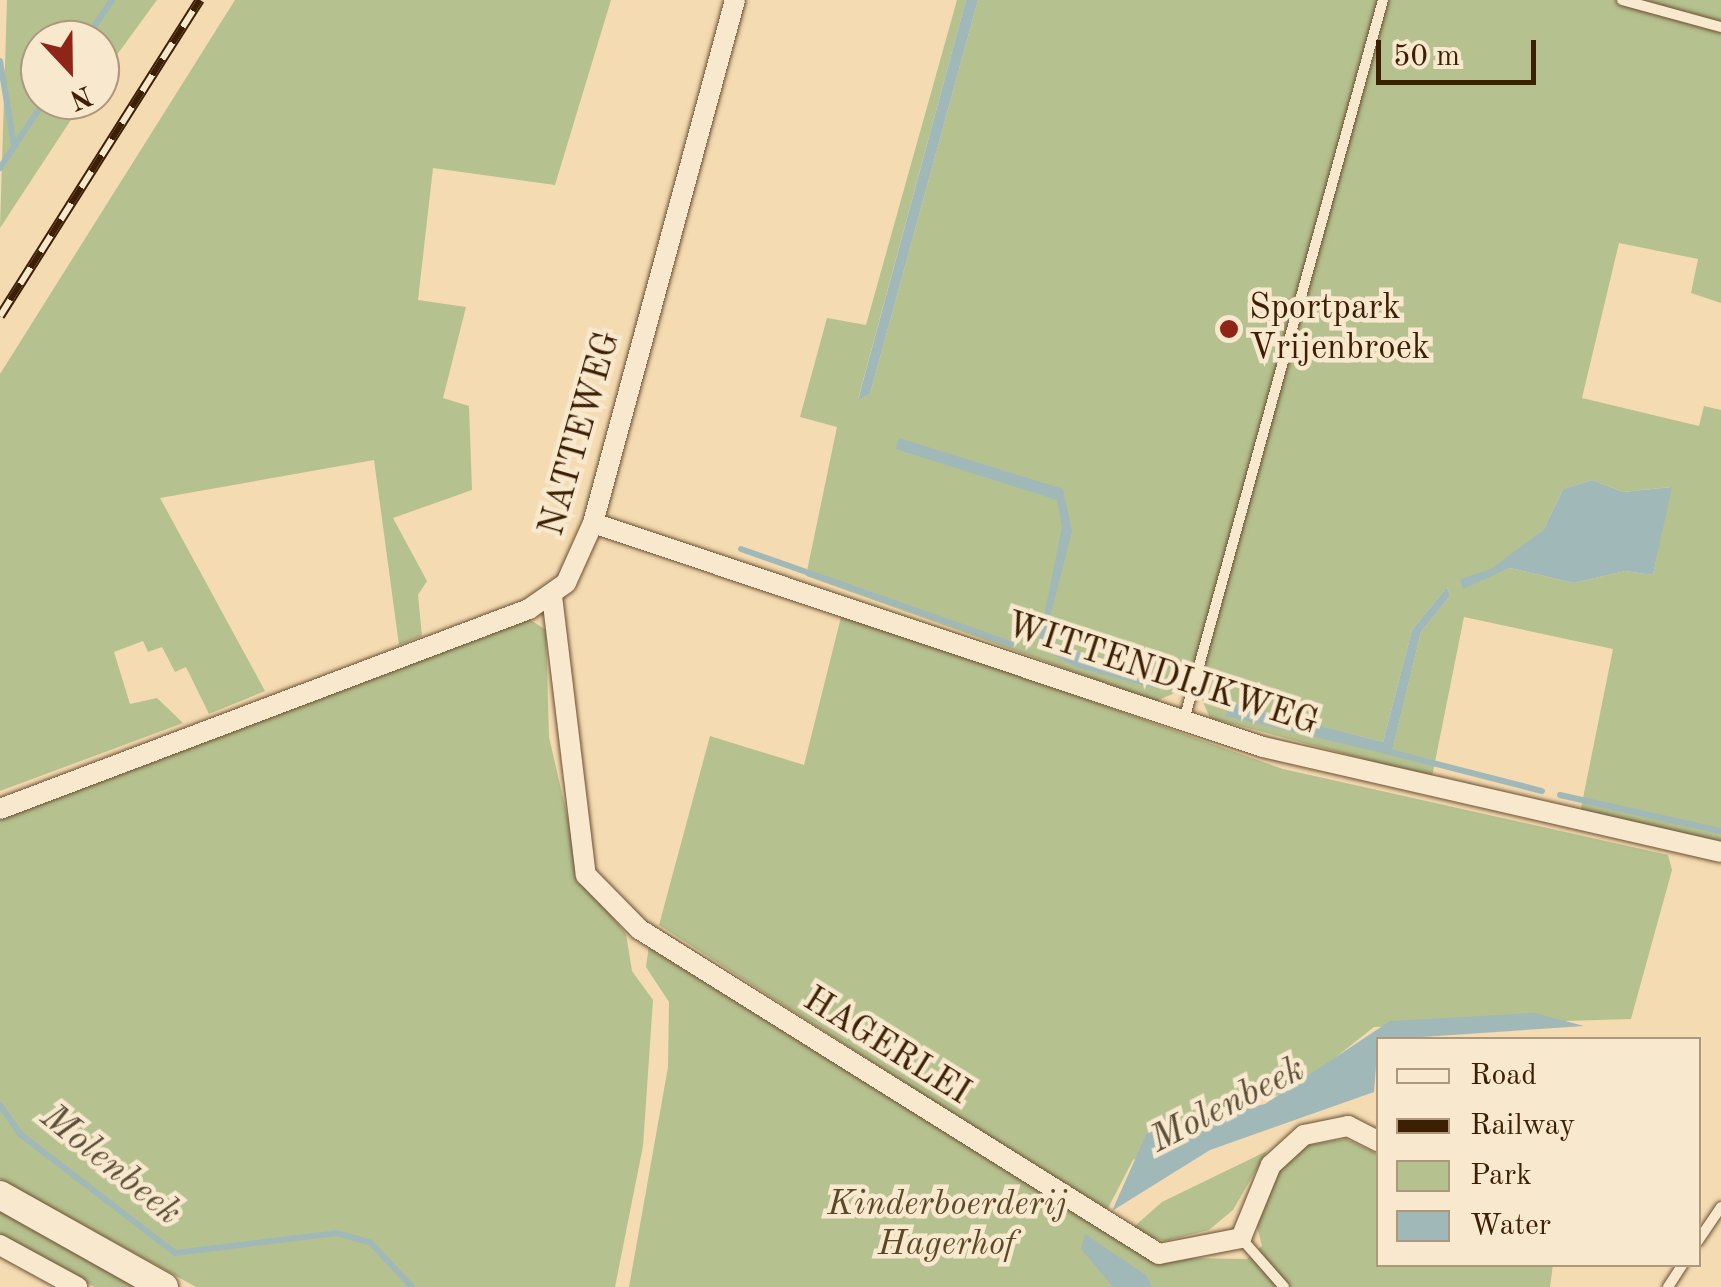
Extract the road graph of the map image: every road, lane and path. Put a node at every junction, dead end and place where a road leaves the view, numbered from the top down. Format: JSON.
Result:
{"nodes":[{"id":1,"x":735,"y":0,"type":"edge"},
{"id":2,"x":1383,"y":0,"type":"edge"},
{"id":3,"x":1622,"y":0,"type":"edge"},
{"id":4,"x":1721,"y":27,"type":"edge"},
{"id":5,"x":593,"y":523,"type":"junction"},
{"id":6,"x":552,"y":596,"type":"junction"},
{"id":7,"x":1184,"y":721,"type":"junction"},
{"id":8,"x":0,"y":809,"type":"edge"},
{"id":9,"x":1721,"y":852,"type":"edge"},
{"id":10,"x":1376,"y":1140,"type":"edge"},
{"id":11,"x":0,"y":1195,"type":"edge"},
{"id":12,"x":1721,"y":1207,"type":"edge"},
{"id":13,"x":1701,"y":1236,"type":"edge"},
{"id":14,"x":1241,"y":1238,"type":"junction"},
{"id":15,"x":0,"y":1245,"type":"edge"},
{"id":16,"x":77,"y":1287,"type":"edge"},
{"id":17,"x":164,"y":1287,"type":"edge"},
{"id":18,"x":1284,"y":1287,"type":"edge"}],
"edges":[{"from":1,"to":5,"type":"street","name":"NATTEWEG"},
{"from":2,"to":7,"type":"lane"},
{"from":3,"to":4,"type":"lane"},
{"from":5,"to":6,"type":"street","name":"NATTEWEG"},
{"from":5,"to":7,"type":"street","name":"WITTENDIJKWEG"},
{"from":6,"to":8,"type":"street"},
{"from":6,"to":14,"type":"street","name":"HAGERLEI"},
{"from":7,"to":9,"type":"street","name":"WITTENDIJKWEG"},
{"from":10,"to":14,"type":"street"},
{"from":11,"to":17,"type":"street"},
{"from":12,"to":13,"type":"lane"},
{"from":14,"to":18,"type":"lane"},
{"from":15,"to":16,"type":"street"}]}
